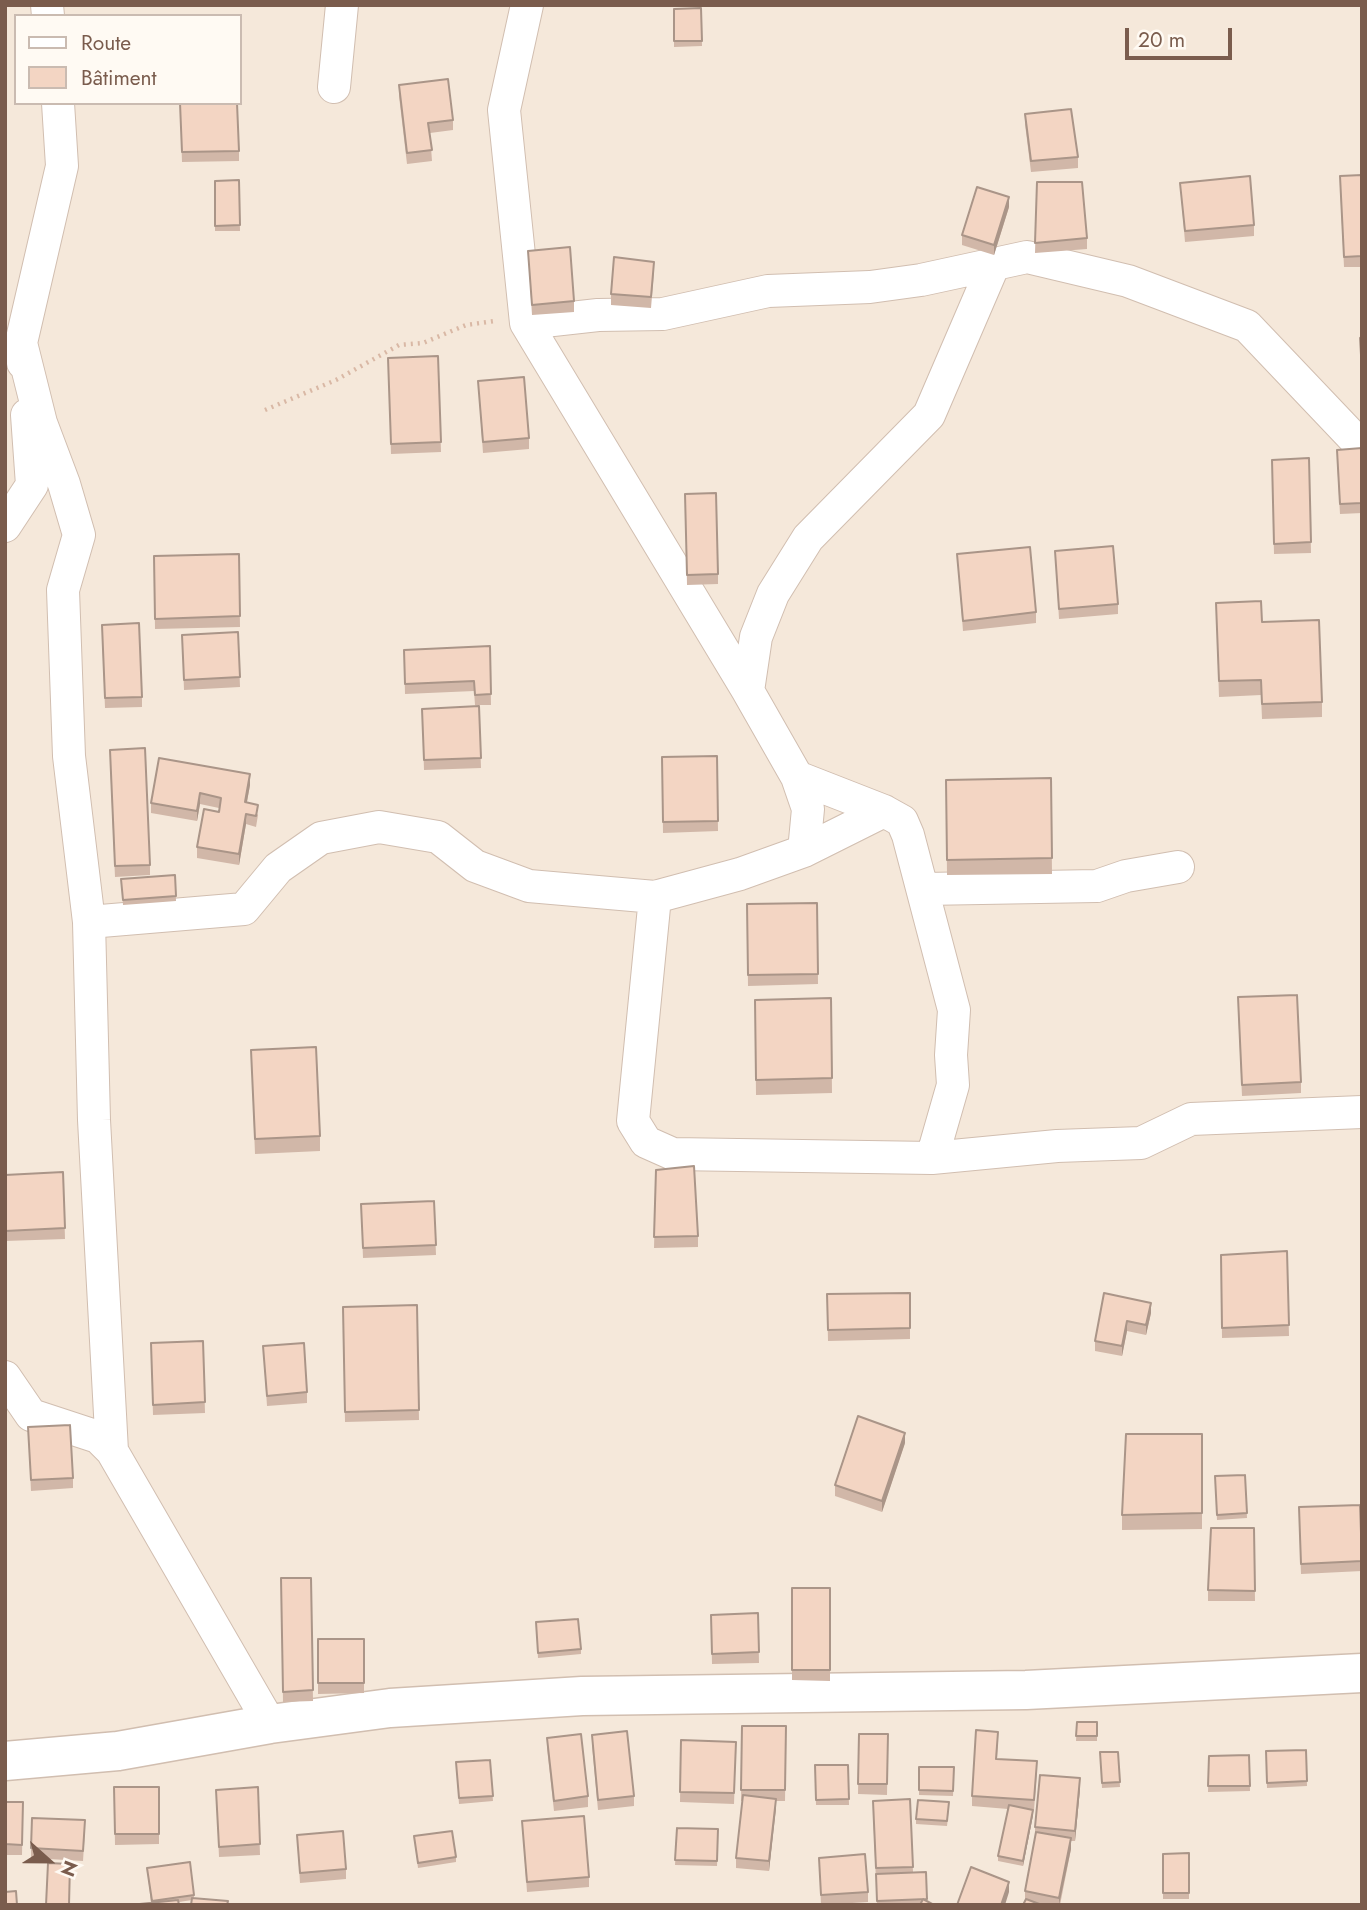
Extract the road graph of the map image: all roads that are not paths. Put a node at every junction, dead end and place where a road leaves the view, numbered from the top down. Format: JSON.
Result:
{"nodes":[{"id":1,"x":342,"y":5,"type":"edge"},
{"id":2,"x":527,"y":5,"type":"edge"},
{"id":3,"x":334,"y":87,"type":"dead end"},
{"id":4,"x":58,"y":105,"type":"edge"},
{"id":5,"x":994,"y":264,"type":"junction"},
{"id":6,"x":526,"y":323,"type":"junction"},
{"id":7,"x":21,"y":343,"type":"junction"},
{"id":8,"x":1362,"y":446,"type":"edge"},
{"id":9,"x":5,"y":526,"type":"edge"},
{"id":10,"x":748,"y":691,"type":"junction"},
{"id":11,"x":797,"y":777,"type":"junction"},
{"id":12,"x":884,"y":811,"type":"junction"},
{"id":13,"x":804,"y":851,"type":"junction"},
{"id":14,"x":1178,"y":867,"type":"dead end"},
{"id":15,"x":924,"y":889,"type":"junction"},
{"id":16,"x":655,"y":897,"type":"junction"},
{"id":17,"x":89,"y":922,"type":"junction"},
{"id":18,"x":1362,"y":1112,"type":"edge"},
{"id":19,"x":932,"y":1158,"type":"junction"},
{"id":20,"x":5,"y":1377,"type":"edge"},
{"id":21,"x":112,"y":1451,"type":"junction"},
{"id":22,"x":1362,"y":1673,"type":"edge"},
{"id":23,"x":270,"y":1724,"type":"junction"},
{"id":24,"x":5,"y":1761,"type":"edge"}],
"edges":[{"from":1,"to":3,"type":"street"},
{"from":2,"to":6,"type":"street"},
{"from":4,"to":7,"type":"street"},
{"from":5,"to":6,"type":"street"},
{"from":5,"to":8,"type":"street"},
{"from":5,"to":10,"type":"street"},
{"from":6,"to":10,"type":"street"},
{"from":7,"to":9,"type":"street"},
{"from":7,"to":17,"type":"street"},
{"from":10,"to":11,"type":"street"},
{"from":11,"to":12,"type":"street"},
{"from":11,"to":13,"type":"street"},
{"from":12,"to":13,"type":"street"},
{"from":12,"to":15,"type":"street"},
{"from":13,"to":16,"type":"street"},
{"from":14,"to":15,"type":"street"},
{"from":15,"to":19,"type":"street"},
{"from":16,"to":17,"type":"street"},
{"from":16,"to":19,"type":"street"},
{"from":17,"to":21,"type":"street"},
{"from":18,"to":19,"type":"street"},
{"from":20,"to":21,"type":"street"},
{"from":21,"to":23,"type":"street"},
{"from":22,"to":23,"type":"street"},
{"from":23,"to":24,"type":"street"}]}
